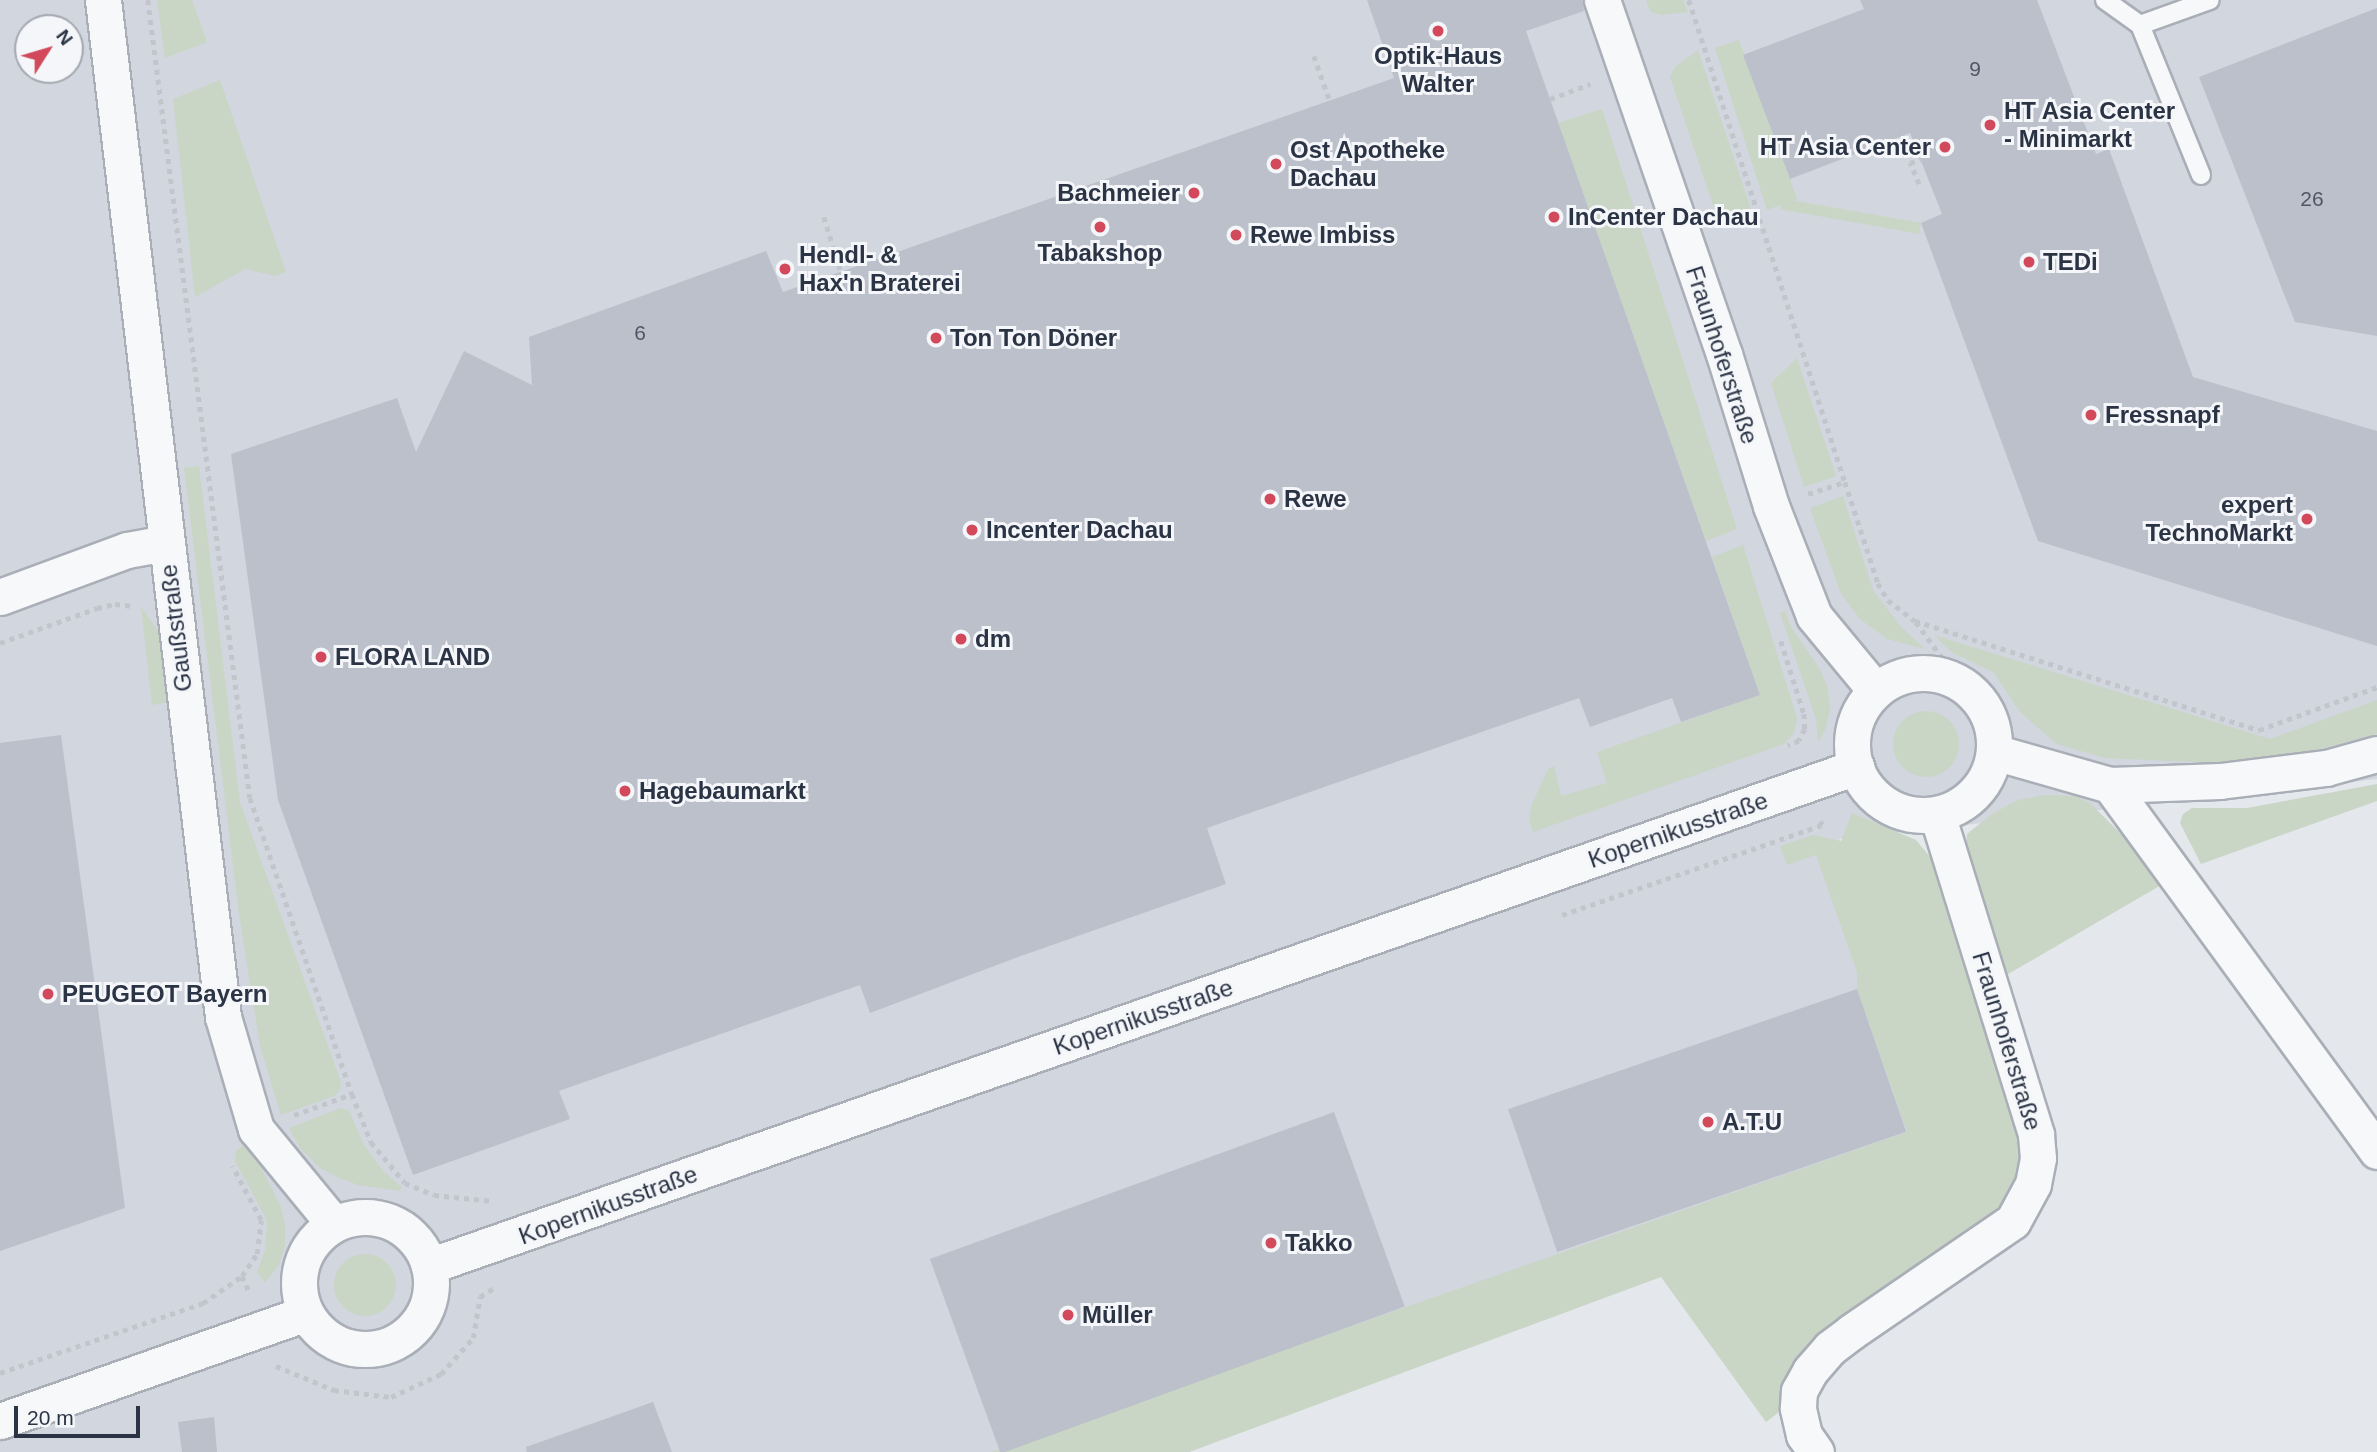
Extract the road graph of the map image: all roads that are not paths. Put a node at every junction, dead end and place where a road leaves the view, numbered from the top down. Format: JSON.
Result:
{"nodes":[{"id":1,"x":103,"y":0,"type":"edge"},
{"id":2,"x":1602,"y":0,"type":"edge"},
{"id":3,"x":2105,"y":0,"type":"edge"},
{"id":4,"x":2210,"y":0,"type":"edge"},
{"id":5,"x":2140,"y":25,"type":"junction"},
{"id":6,"x":2202,"y":175,"type":"dead end"},
{"id":7,"x":166,"y":543,"type":"junction"},
{"id":8,"x":0,"y":597,"type":"edge"},
{"id":9,"x":1876,"y":691,"type":"junction"},
{"id":10,"x":1994,"y":752,"type":"junction"},
{"id":11,"x":2377,"y":754,"type":"edge"},
{"id":12,"x":1856,"y":767,"type":"junction"},
{"id":13,"x":2110,"y":785,"type":"junction"},
{"id":14,"x":1937,"y":814,"type":"junction"},
{"id":15,"x":2377,"y":1151,"type":"edge"},
{"id":16,"x":334,"y":1224,"type":"junction"},
{"id":17,"x":429,"y":1266,"type":"junction"},
{"id":18,"x":306,"y":1313,"type":"junction"},
{"id":19,"x":0,"y":1421,"type":"edge"},
{"id":20,"x":1816,"y":1452,"type":"edge"}],
"edges":[{"from":1,"to":7,"type":"street","name":"Gaußstraße"},
{"from":2,"to":9,"type":"street","name":"Fraunhoferstraße"},
{"from":3,"to":5,"type":"lane"},
{"from":4,"to":5,"type":"lane"},
{"from":5,"to":6,"type":"lane"},
{"from":7,"to":8,"type":"street"},
{"from":7,"to":16,"type":"street","name":"Gaußstraße"},
{"from":9,"to":10,"type":"street"},
{"from":9,"to":12,"type":"street"},
{"from":10,"to":13,"type":"street"},
{"from":10,"to":14,"type":"street"},
{"from":11,"to":13,"type":"street"},
{"from":12,"to":14,"type":"street"},
{"from":12,"to":17,"type":"street","name":"Kopernikusstraße"},
{"from":13,"to":15,"type":"street"},
{"from":14,"to":20,"type":"street","name":"Fraunhoferstraße"},
{"from":16,"to":17,"type":"street"},
{"from":16,"to":18,"type":"street"},
{"from":17,"to":18,"type":"street"},
{"from":18,"to":19,"type":"street"}]}
